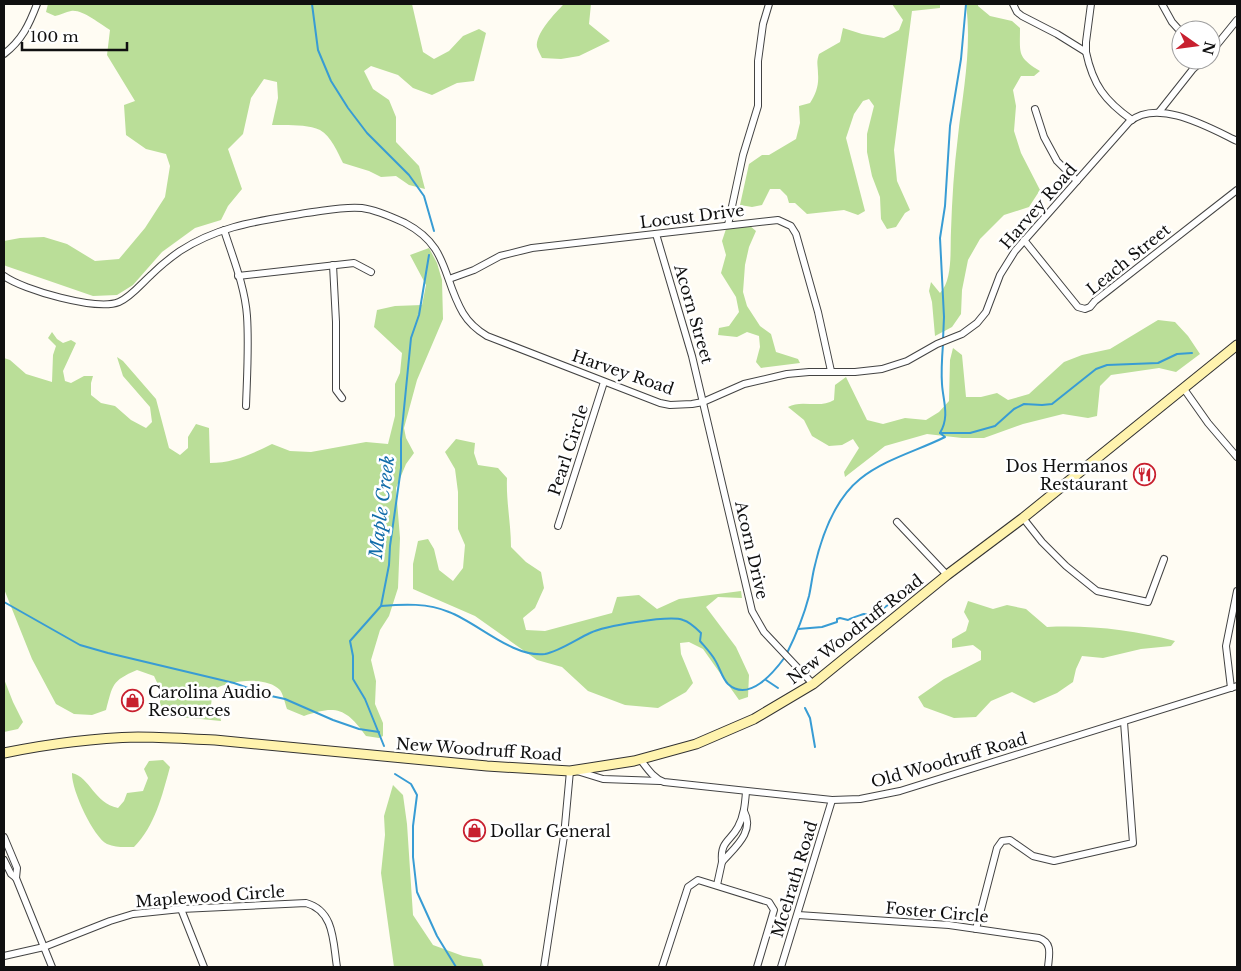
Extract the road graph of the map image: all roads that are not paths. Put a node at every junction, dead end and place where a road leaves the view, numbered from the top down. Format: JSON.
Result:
{"nodes":[{"id":1,"x":36,"y":4,"type":"edge"},
{"id":2,"x":769,"y":4,"type":"edge"},
{"id":3,"x":1013,"y":4,"type":"edge"},
{"id":4,"x":1091,"y":4,"type":"edge"},
{"id":5,"x":1162,"y":4,"type":"edge"},
{"id":6,"x":1171,"y":20,"type":"edge"},
{"id":7,"x":1237,"y":20,"type":"edge"},
{"id":8,"x":1221,"y":40,"type":"edge"},
{"id":9,"x":1086,"y":52,"type":"junction"},
{"id":10,"x":4,"y":54,"type":"edge"},
{"id":11,"x":1193,"y":70,"type":"edge"},
{"id":12,"x":1035,"y":109,"type":"dead end"},
{"id":13,"x":1159,"y":112,"type":"junction"},
{"id":14,"x":1132,"y":120,"type":"junction"},
{"id":15,"x":1237,"y":141,"type":"edge"},
{"id":16,"x":1078,"y":181,"type":"junction"},
{"id":17,"x":1237,"y":190,"type":"edge"},
{"id":18,"x":728,"y":225,"type":"junction"},
{"id":19,"x":224,"y":230,"type":"junction"},
{"id":20,"x":656,"y":234,"type":"junction"},
{"id":21,"x":1024,"y":240,"type":"junction"},
{"id":22,"x":333,"y":265,"type":"junction"},
{"id":23,"x":371,"y":272,"type":"dead end"},
{"id":24,"x":4,"y":276,"type":"edge"},
{"id":25,"x":238,"y":276,"type":"junction"},
{"id":26,"x":449,"y":279,"type":"junction"},
{"id":27,"x":1237,"y":345,"type":"edge"},
{"id":28,"x":831,"y":371,"type":"junction"},
{"id":29,"x":604,"y":382,"type":"junction"},
{"id":30,"x":1184,"y":389,"type":"junction"},
{"id":31,"x":342,"y":398,"type":"dead end"},
{"id":32,"x":703,"y":402,"type":"junction"},
{"id":33,"x":246,"y":406,"type":"dead end"},
{"id":34,"x":1237,"y":457,"type":"edge"},
{"id":35,"x":1023,"y":518,"type":"junction"},
{"id":36,"x":896,"y":522,"type":"dead end"},
{"id":37,"x":558,"y":526,"type":"dead end"},
{"id":38,"x":1164,"y":559,"type":"dead end"},
{"id":39,"x":947,"y":575,"type":"junction"},
{"id":40,"x":1237,"y":591,"type":"edge"},
{"id":41,"x":813,"y":684,"type":"junction"},
{"id":42,"x":1234,"y":687,"type":"edge"},
{"id":43,"x":1124,"y":722,"type":"junction"},
{"id":44,"x":4,"y":753,"type":"edge"},
{"id":45,"x":640,"y":759,"type":"junction"},
{"id":46,"x":572,"y":770,"type":"junction"},
{"id":47,"x":660,"y":781,"type":"junction"},
{"id":48,"x":746,"y":792,"type":"junction"},
{"id":49,"x":832,"y":800,"type":"junction"},
{"id":50,"x":744,"y":811,"type":"junction"},
{"id":51,"x":4,"y":837,"type":"edge"},
{"id":52,"x":4,"y":860,"type":"edge"},
{"id":53,"x":722,"y":862,"type":"junction"},
{"id":54,"x":16,"y":878,"type":"junction"},
{"id":55,"x":717,"y":885,"type":"junction"},
{"id":56,"x":181,"y":909,"type":"junction"},
{"id":57,"x":798,"y":915,"type":"junction"},
{"id":58,"x":976,"y":929,"type":"junction"},
{"id":59,"x":44,"y":947,"type":"junction"},
{"id":60,"x":4,"y":956,"type":"edge"},
{"id":61,"x":52,"y":967,"type":"edge"},
{"id":62,"x":204,"y":967,"type":"edge"},
{"id":63,"x":337,"y":967,"type":"edge"},
{"id":64,"x":544,"y":967,"type":"edge"},
{"id":65,"x":662,"y":967,"type":"edge"},
{"id":66,"x":757,"y":967,"type":"edge"},
{"id":67,"x":781,"y":967,"type":"edge"},
{"id":68,"x":1048,"y":967,"type":"edge"}],
"edges":[{"from":1,"to":10,"type":"street"},
{"from":2,"to":18,"type":"street"},
{"from":3,"to":9,"type":"street"},
{"from":4,"to":9,"type":"street"},
{"from":5,"to":6,"type":"street"},
{"from":7,"to":8,"type":"street"},
{"from":9,"to":14,"type":"street"},
{"from":11,"to":13,"type":"street"},
{"from":12,"to":16,"type":"street"},
{"from":13,"to":14,"type":"street"},
{"from":13,"to":15,"type":"street"},
{"from":14,"to":16,"type":"street","name":"Harvey Road"},
{"from":16,"to":21,"type":"street","name":"Harvey Road"},
{"from":17,"to":21,"type":"street","name":"Leach Street"},
{"from":18,"to":20,"type":"street","name":"Locust Drive"},
{"from":18,"to":28,"type":"street","name":"Locust Drive"},
{"from":19,"to":24,"type":"street","name":"Harvey Road"},
{"from":19,"to":25,"type":"street"},
{"from":19,"to":26,"type":"street","name":"Harvey Road"},
{"from":20,"to":26,"type":"street","name":"Locust Drive"},
{"from":20,"to":32,"type":"street","name":"Acorn Street"},
{"from":21,"to":28,"type":"street","name":"Harvey Road"},
{"from":22,"to":23,"type":"street"},
{"from":22,"to":25,"type":"street"},
{"from":22,"to":31,"type":"street"},
{"from":25,"to":33,"type":"street"},
{"from":26,"to":29,"type":"street","name":"Harvey Road"},
{"from":27,"to":30,"type":"main road","name":"New Woodruff Road"},
{"from":28,"to":32,"type":"street","name":"Harvey Road"},
{"from":29,"to":32,"type":"street","name":"Harvey Road"},
{"from":29,"to":37,"type":"street","name":"Pearl Circle"},
{"from":30,"to":34,"type":"street"},
{"from":30,"to":35,"type":"main road","name":"New Woodruff Road"},
{"from":32,"to":41,"type":"street","name":"Acorn Drive"},
{"from":35,"to":38,"type":"street"},
{"from":35,"to":39,"type":"main road","name":"New Woodruff Road"},
{"from":36,"to":39,"type":"street"},
{"from":39,"to":41,"type":"main road","name":"New Woodruff Road"},
{"from":40,"to":42,"type":"street"},
{"from":41,"to":45,"type":"main road","name":"New Woodruff Road"},
{"from":42,"to":43,"type":"street","name":"Old Woodruff Road"},
{"from":43,"to":49,"type":"street","name":"Old Woodruff Road"},
{"from":43,"to":58,"type":"street"},
{"from":44,"to":46,"type":"main road","name":"New Woodruff Road"},
{"from":45,"to":46,"type":"main road","name":"New Woodruff Road"},
{"from":45,"to":47,"type":"street"},
{"from":46,"to":47,"type":"street","name":"Old Woodruff Road"},
{"from":46,"to":64,"type":"street"},
{"from":47,"to":48,"type":"street","name":"Old Woodruff Road"},
{"from":48,"to":49,"type":"street","name":"Old Woodruff Road"},
{"from":48,"to":50,"type":"street"},
{"from":49,"to":57,"type":"street","name":"Mcelrath Road"},
{"from":50,"to":53,"type":"street"},
{"from":50,"to":53,"type":"street"},
{"from":51,"to":54,"type":"street"},
{"from":52,"to":54,"type":"street"},
{"from":53,"to":55,"type":"street"},
{"from":54,"to":59,"type":"street"},
{"from":55,"to":65,"type":"street"},
{"from":55,"to":66,"type":"street"},
{"from":56,"to":59,"type":"street","name":"Maplewood Circle"},
{"from":56,"to":62,"type":"street"},
{"from":56,"to":63,"type":"street","name":"Maplewood Circle"},
{"from":57,"to":58,"type":"street","name":"Foster Circle"},
{"from":57,"to":67,"type":"street","name":"Mcelrath Road"},
{"from":58,"to":68,"type":"street","name":"Foster Circle"},
{"from":59,"to":60,"type":"street","name":"Maplewood Circle"},
{"from":59,"to":61,"type":"street"}]}
